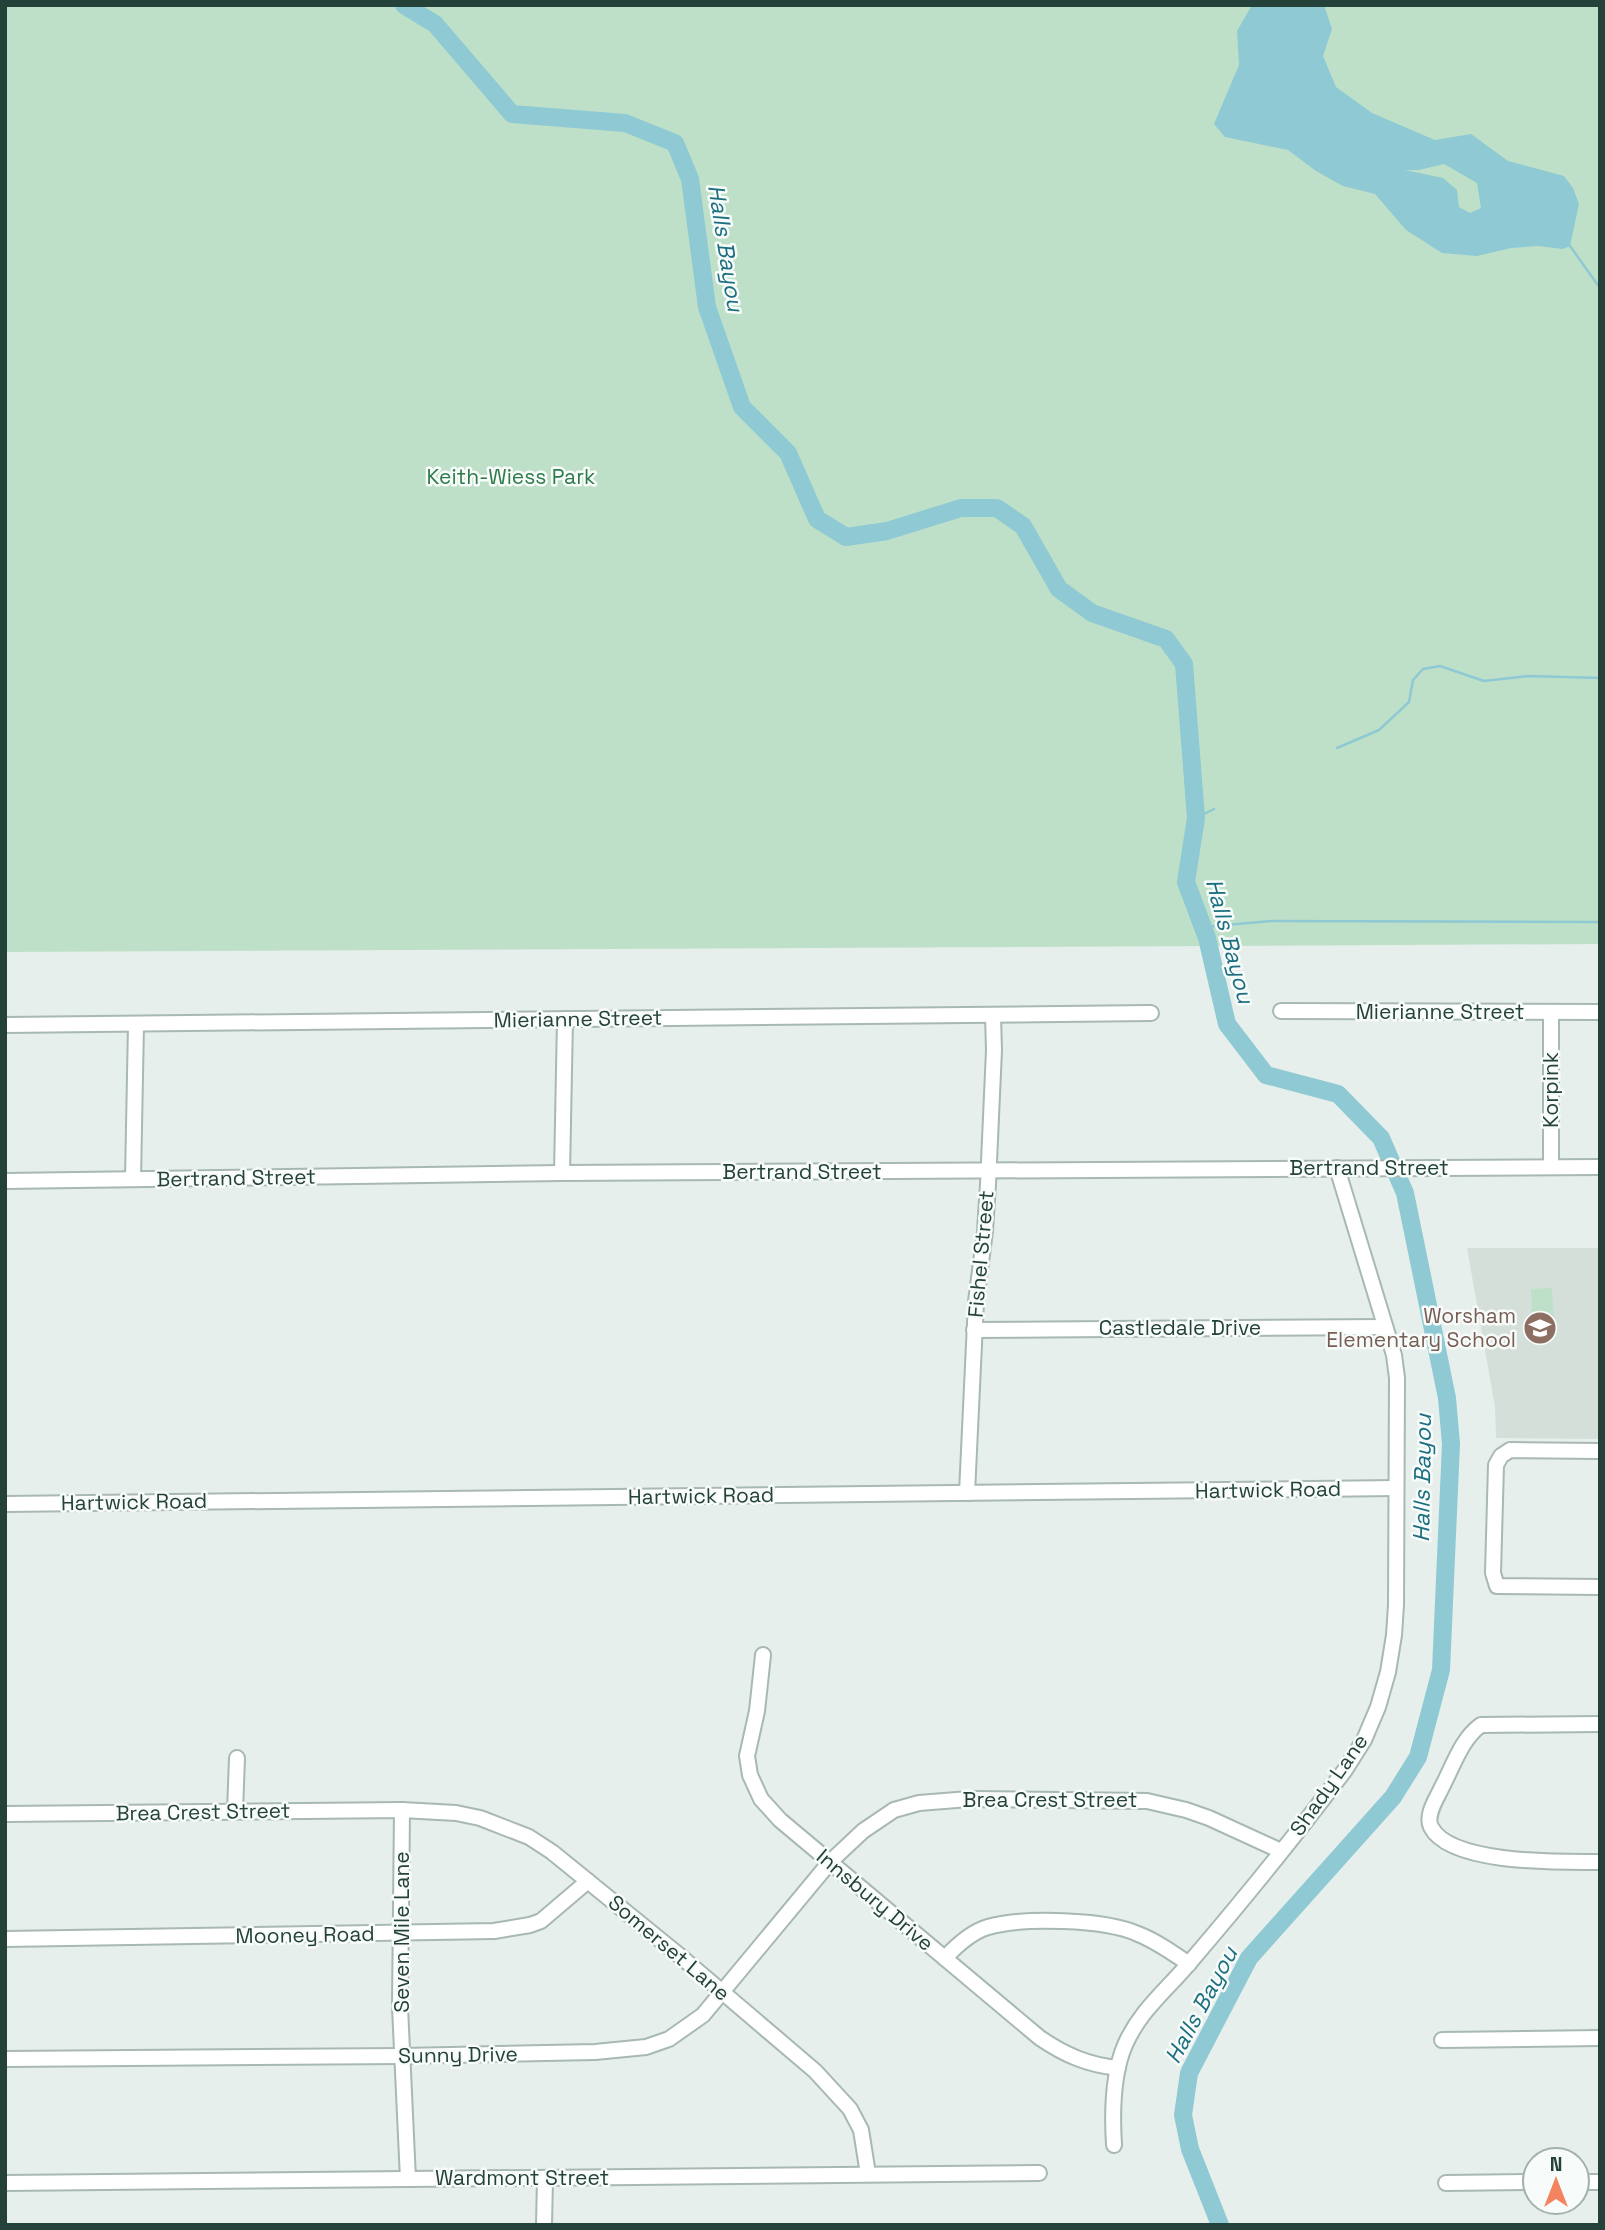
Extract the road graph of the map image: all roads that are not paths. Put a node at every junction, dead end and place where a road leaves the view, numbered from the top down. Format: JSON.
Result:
{"nodes":[{"id":1,"x":1281,"y":1012,"type":"dead end"},
{"id":2,"x":1550,"y":1012,"type":"junction"},
{"id":3,"x":1600,"y":1012,"type":"edge"},
{"id":4,"x":1151,"y":1013,"type":"dead end"},
{"id":5,"x":993,"y":1015,"type":"junction"},
{"id":6,"x":565,"y":1019,"type":"junction"},
{"id":7,"x":136,"y":1024,"type":"junction"},
{"id":8,"x":5,"y":1025,"type":"edge"},
{"id":9,"x":1551,"y":1167,"type":"junction"},
{"id":10,"x":1600,"y":1167,"type":"edge"},
{"id":11,"x":1343,"y":1168,"type":"junction"},
{"id":12,"x":988,"y":1170,"type":"junction"},
{"id":13,"x":562,"y":1173,"type":"junction"},
{"id":14,"x":132,"y":1180,"type":"junction"},
{"id":15,"x":5,"y":1181,"type":"edge"},
{"id":16,"x":1385,"y":1327,"type":"junction"},
{"id":17,"x":974,"y":1330,"type":"junction"},
{"id":18,"x":1600,"y":1451,"type":"edge"},
{"id":19,"x":1396,"y":1488,"type":"junction"},
{"id":20,"x":967,"y":1493,"type":"junction"},
{"id":21,"x":5,"y":1504,"type":"edge"},
{"id":22,"x":1600,"y":1587,"type":"edge"},
{"id":23,"x":764,"y":1655,"type":"dead end"},
{"id":24,"x":1600,"y":1724,"type":"edge"},
{"id":25,"x":237,"y":1758,"type":"dead end"},
{"id":26,"x":402,"y":1810,"type":"junction"},
{"id":27,"x":235,"y":1811,"type":"junction"},
{"id":28,"x":5,"y":1814,"type":"edge"},
{"id":29,"x":1281,"y":1851,"type":"junction"},
{"id":30,"x":830,"y":1862,"type":"junction"},
{"id":31,"x":1600,"y":1862,"type":"edge"},
{"id":32,"x":588,"y":1881,"type":"junction"},
{"id":33,"x":402,"y":1934,"type":"junction"},
{"id":34,"x":5,"y":1938,"type":"edge"},
{"id":35,"x":945,"y":1958,"type":"junction"},
{"id":36,"x":1189,"y":1964,"type":"junction"},
{"id":37,"x":723,"y":1993,"type":"junction"},
{"id":38,"x":1600,"y":2038,"type":"edge"},
{"id":39,"x":1442,"y":2040,"type":"dead end"},
{"id":40,"x":403,"y":2056,"type":"junction"},
{"id":41,"x":5,"y":2059,"type":"edge"},
{"id":42,"x":1118,"y":2068,"type":"junction"},
{"id":43,"x":1114,"y":2145,"type":"dead end"},
{"id":44,"x":1039,"y":2173,"type":"dead end"},
{"id":45,"x":868,"y":2174,"type":"junction"},
{"id":46,"x":408,"y":2179,"type":"junction"},
{"id":47,"x":545,"y":2179,"type":"junction"},
{"id":48,"x":1521,"y":2182,"type":"edge"},
{"id":49,"x":5,"y":2183,"type":"edge"},
{"id":50,"x":1446,"y":2183,"type":"dead end"},
{"id":51,"x":544,"y":2225,"type":"edge"}],
"edges":[{"from":1,"to":2,"type":"street","name":"Mierianne Street"},
{"from":2,"to":3,"type":"street","name":"Mierianne Street"},
{"from":2,"to":9,"type":"street","name":"Korpink"},
{"from":4,"to":5,"type":"street","name":"Mierianne Street"},
{"from":5,"to":6,"type":"street","name":"Mierianne Street"},
{"from":5,"to":12,"type":"street","name":"Fishel Street"},
{"from":6,"to":7,"type":"street","name":"Mierianne Street"},
{"from":6,"to":13,"type":"street"},
{"from":7,"to":8,"type":"street","name":"Mierianne Street"},
{"from":7,"to":14,"type":"street"},
{"from":9,"to":10,"type":"street","name":"Bertrand Street"},
{"from":9,"to":11,"type":"street","name":"Bertrand Street"},
{"from":11,"to":12,"type":"street","name":"Bertrand Street"},
{"from":11,"to":16,"type":"street","name":"Shady Lane"},
{"from":12,"to":13,"type":"street","name":"Bertrand Street"},
{"from":12,"to":17,"type":"street","name":"Fishel Street"},
{"from":13,"to":14,"type":"street","name":"Bertrand Street"},
{"from":14,"to":15,"type":"street","name":"Bertrand Street"},
{"from":16,"to":17,"type":"street","name":"Castledale Drive"},
{"from":16,"to":19,"type":"street","name":"Shady Lane"},
{"from":17,"to":20,"type":"street","name":"Fishel Street"},
{"from":18,"to":22,"type":"street"},
{"from":19,"to":20,"type":"street","name":"Hartwick Road"},
{"from":19,"to":29,"type":"street","name":"Shady Lane"},
{"from":20,"to":21,"type":"street","name":"Hartwick Road"},
{"from":23,"to":30,"type":"street","name":"Innsbury Drive"},
{"from":24,"to":31,"type":"street"},
{"from":25,"to":27,"type":"street"},
{"from":26,"to":27,"type":"street","name":"Brea Crest Street"},
{"from":26,"to":32,"type":"street","name":"Somerset Lane"},
{"from":26,"to":33,"type":"street","name":"Seven Mile Lane"},
{"from":27,"to":28,"type":"street","name":"Brea Crest Street"},
{"from":29,"to":30,"type":"street","name":"Brea Crest Street"},
{"from":29,"to":36,"type":"street","name":"Shady Lane"},
{"from":30,"to":35,"type":"street","name":"Innsbury Drive"},
{"from":30,"to":37,"type":"street","name":"Sunny Drive"},
{"from":32,"to":33,"type":"street","name":"Mooney Road"},
{"from":32,"to":37,"type":"street","name":"Somerset Lane"},
{"from":33,"to":34,"type":"street","name":"Mooney Road"},
{"from":33,"to":40,"type":"street","name":"Seven Mile Lane"},
{"from":35,"to":36,"type":"street"},
{"from":35,"to":42,"type":"street","name":"Innsbury Drive"},
{"from":36,"to":42,"type":"street","name":"Shady Lane"},
{"from":37,"to":40,"type":"street","name":"Sunny Drive"},
{"from":37,"to":45,"type":"street","name":"Somerset Lane"},
{"from":38,"to":39,"type":"street"},
{"from":40,"to":41,"type":"street","name":"Sunny Drive"},
{"from":40,"to":46,"type":"street","name":"Seven Mile Lane"},
{"from":42,"to":43,"type":"street","name":"Shady Lane"},
{"from":44,"to":45,"type":"street","name":"Wardmont Street"},
{"from":45,"to":47,"type":"street","name":"Wardmont Street"},
{"from":46,"to":47,"type":"street","name":"Wardmont Street"},
{"from":46,"to":49,"type":"street","name":"Wardmont Street"},
{"from":47,"to":51,"type":"street"},
{"from":48,"to":50,"type":"street"}]}
